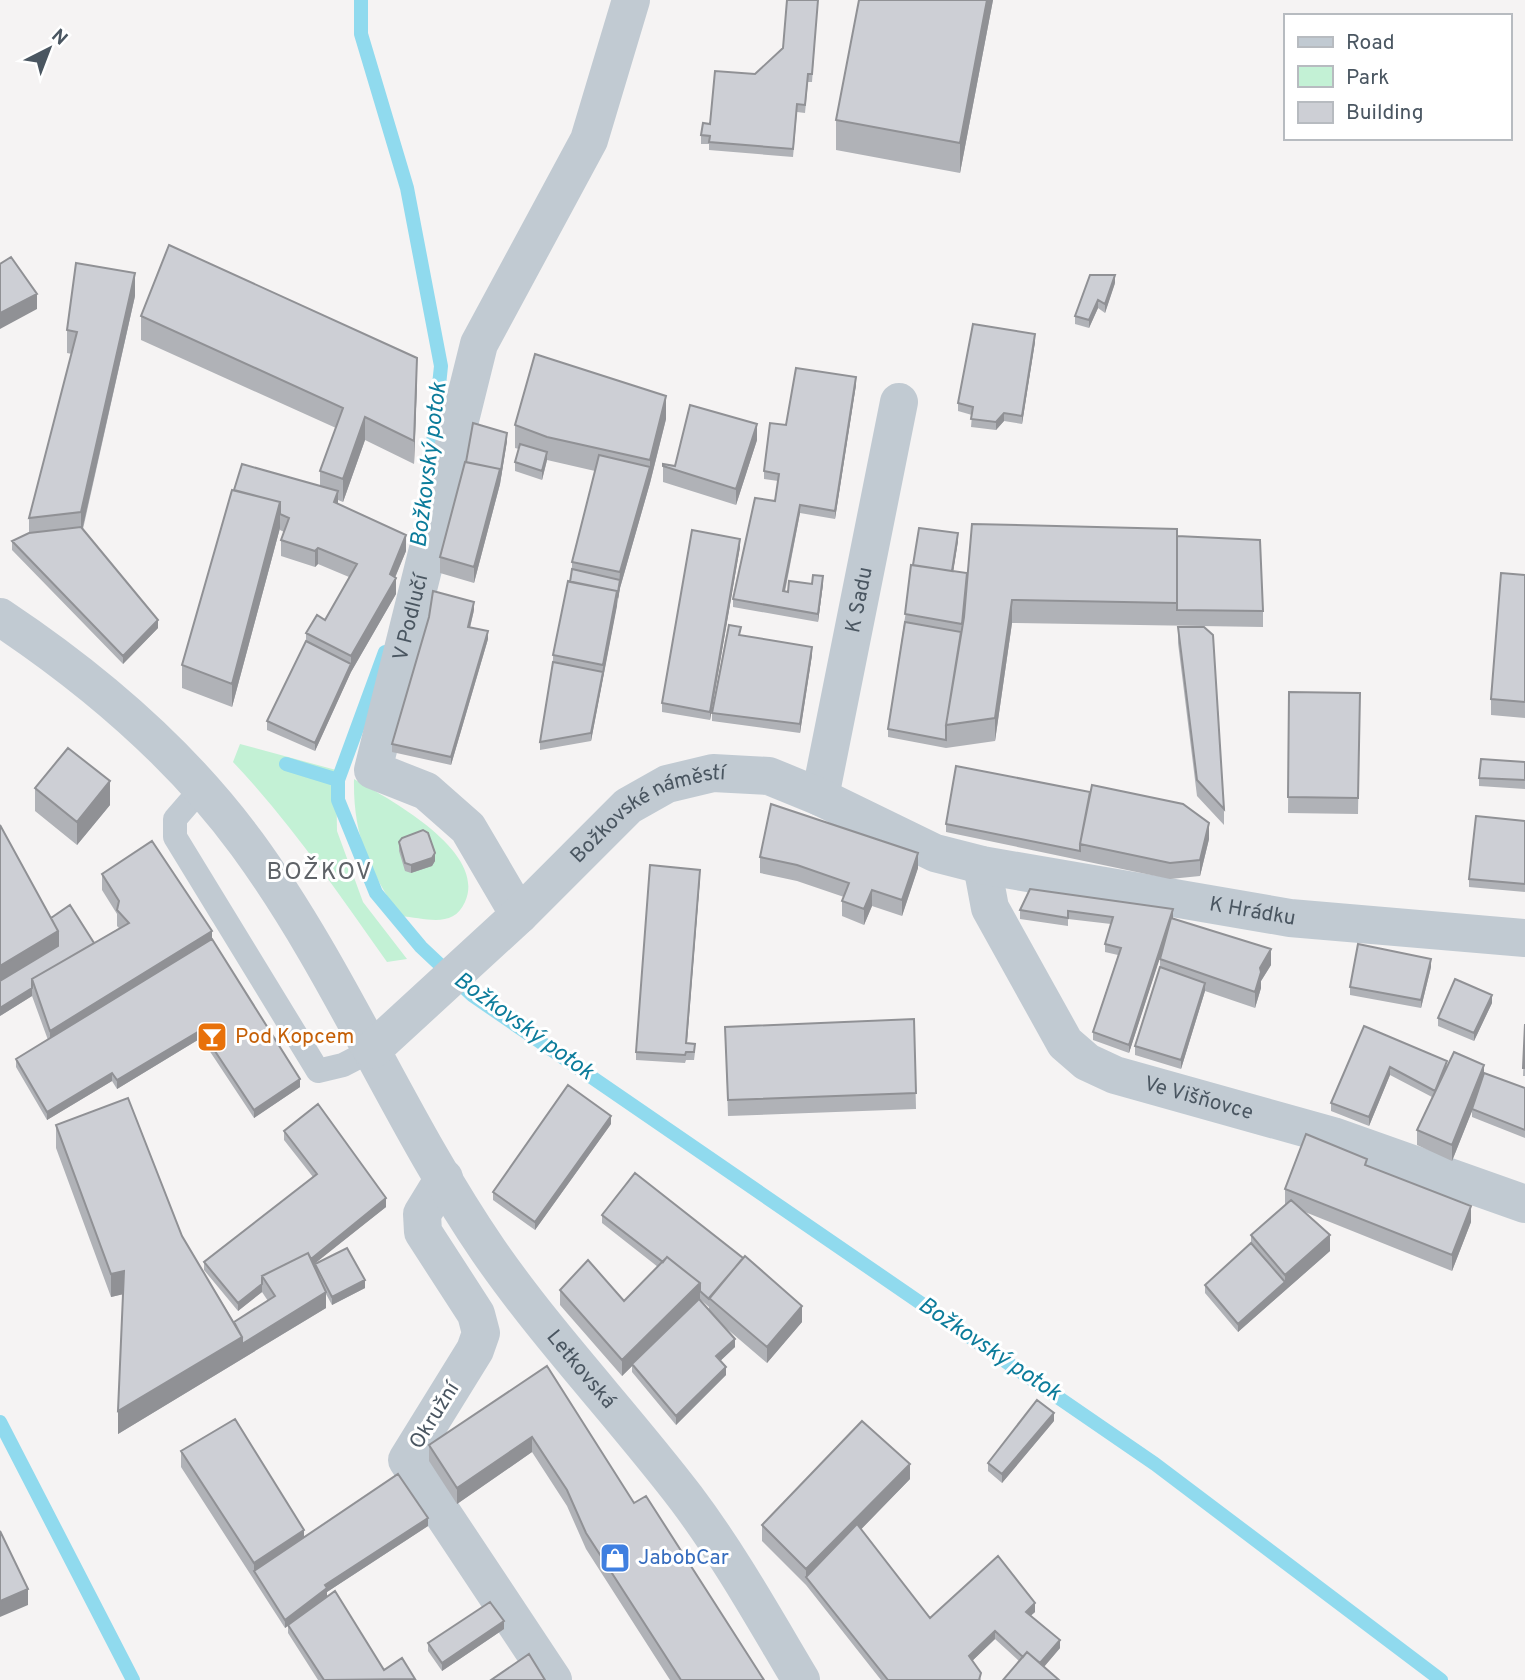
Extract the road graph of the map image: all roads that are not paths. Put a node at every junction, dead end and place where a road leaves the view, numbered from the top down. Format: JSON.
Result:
{"nodes":[{"id":1,"x":631,"y":0,"type":"edge"},
{"id":2,"x":899,"y":402,"type":"dead end"},
{"id":3,"x":0,"y":617,"type":"edge"},
{"id":4,"x":201,"y":789,"type":"junction"},
{"id":5,"x":820,"y":797,"type":"junction"},
{"id":6,"x":982,"y":865,"type":"junction"},
{"id":7,"x":519,"y":915,"type":"junction"},
{"id":8,"x":1525,"y":938,"type":"edge"},
{"id":9,"x":372,"y":1050,"type":"junction"},
{"id":10,"x":444,"y":1178,"type":"junction"},
{"id":11,"x":1525,"y":1205,"type":"edge"},
{"id":12,"x":553,"y":1680,"type":"edge"},
{"id":13,"x":801,"y":1680,"type":"edge"}],
"edges":[{"from":1,"to":7,"type":"street","name":"V Podlučí"},
{"from":2,"to":5,"type":"street","name":"K Sadu"},
{"from":3,"to":4,"type":"street","name":"Letkovská"},
{"from":4,"to":9,"type":"street","name":"Letkovská"},
{"from":4,"to":9,"type":"lane"},
{"from":5,"to":6,"type":"street","name":"Božkovské náměstí"},
{"from":5,"to":7,"type":"street","name":"Božkovské náměstí"},
{"from":6,"to":8,"type":"street","name":"K Hrádku"},
{"from":6,"to":11,"type":"street","name":"Ve Višňovce"},
{"from":7,"to":9,"type":"street","name":"Božkovské náměstí"},
{"from":9,"to":10,"type":"street","name":"Letkovská"},
{"from":10,"to":12,"type":"street","name":"Okružní"},
{"from":10,"to":13,"type":"street","name":"Letkovská"}]}
